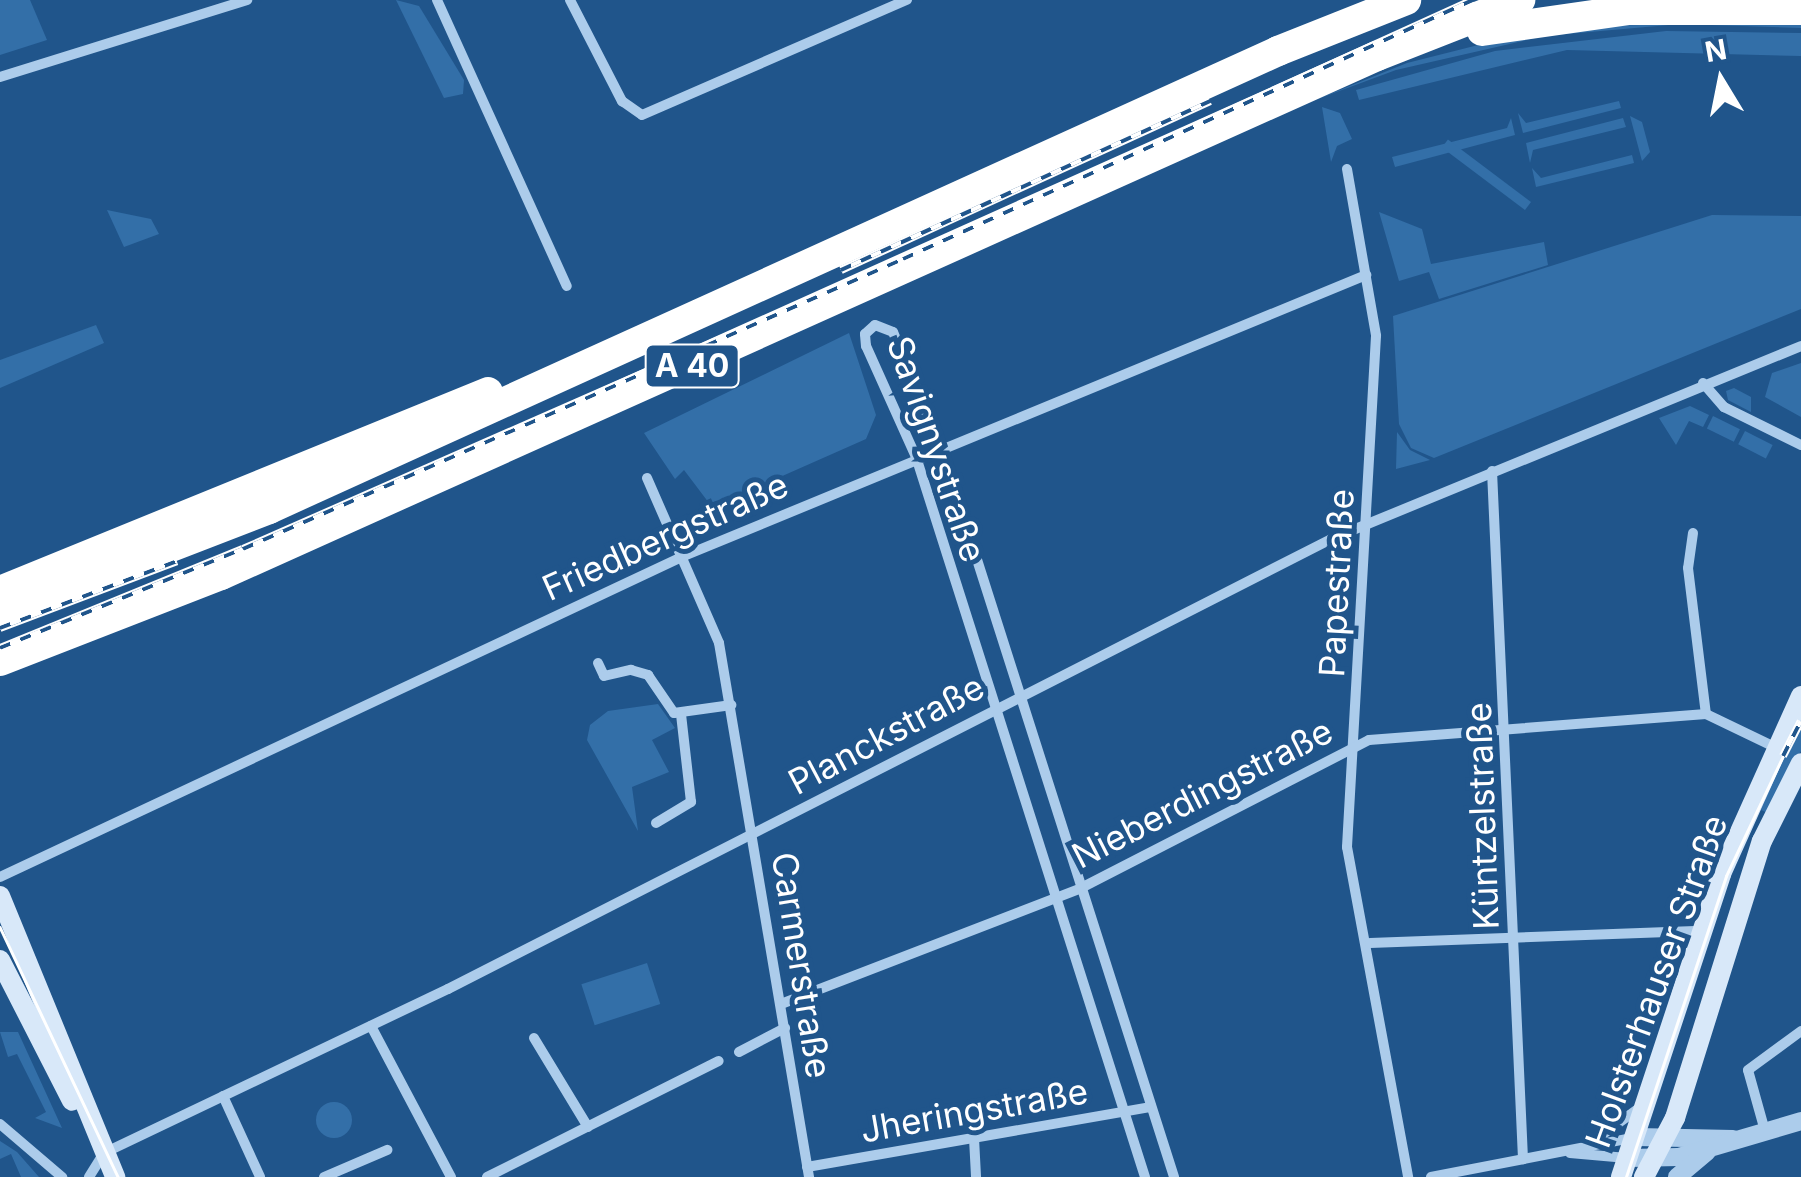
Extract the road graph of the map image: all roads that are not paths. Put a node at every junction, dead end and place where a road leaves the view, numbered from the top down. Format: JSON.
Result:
{"nodes":[{"id":1,"x":247,"y":0,"type":"edge"},
{"id":2,"x":438,"y":0,"type":"edge"},
{"id":3,"x":570,"y":0,"type":"edge"},
{"id":4,"x":907,"y":0,"type":"edge"},
{"id":5,"x":1370,"y":0,"type":"edge"},
{"id":6,"x":1406,"y":0,"type":"edge"},
{"id":7,"x":1520,"y":0,"type":"edge"},
{"id":8,"x":1801,"y":10,"type":"edge"},
{"id":9,"x":1278,"y":50,"type":"junction"},
{"id":10,"x":1377,"y":56,"type":"junction"},
{"id":11,"x":0,"y":77,"type":"edge"},
{"id":12,"x":1347,"y":169,"type":"dead end"},
{"id":13,"x":1366,"y":274,"type":"junction"},
{"id":14,"x":567,"y":286,"type":"dead end"},
{"id":15,"x":751,"y":340,"type":"junction"},
{"id":16,"x":634,"y":346,"type":"junction"},
{"id":17,"x":1801,"y":346,"type":"edge"},
{"id":18,"x":1703,"y":383,"type":"junction"},
{"id":19,"x":1801,"y":445,"type":"edge"},
{"id":20,"x":940,"y":446,"type":"junction"},
{"id":21,"x":916,"y":456,"type":"junction"},
{"id":22,"x":1492,"y":471,"type":"junction"},
{"id":23,"x":646,"y":478,"type":"dead end"},
{"id":24,"x":1369,"y":522,"type":"junction"},
{"id":25,"x":1693,"y":533,"type":"dead end"},
{"id":26,"x":684,"y":556,"type":"junction"},
{"id":27,"x":0,"y":590,"type":"edge"},
{"id":28,"x":0,"y":614,"type":"edge"},
{"id":29,"x":0,"y":661,"type":"edge"},
{"id":30,"x":598,"y":663,"type":"dead end"},
{"id":31,"x":0,"y":683,"type":"edge"},
{"id":32,"x":1021,"y":694,"type":"junction"},
{"id":33,"x":1801,"y":696,"type":"edge"},
{"id":34,"x":731,"y":704,"type":"junction"},
{"id":35,"x":996,"y":706,"type":"junction"},
{"id":36,"x":681,"y":714,"type":"junction"},
{"id":37,"x":1706,"y":714,"type":"junction"},
{"id":38,"x":1506,"y":730,"type":"junction"},
{"id":39,"x":1354,"y":744,"type":"junction"},
{"id":40,"x":1778,"y":748,"type":"junction"},
{"id":41,"x":1800,"y":766,"type":"edge"},
{"id":42,"x":656,"y":822,"type":"dead end"},
{"id":43,"x":754,"y":836,"type":"junction"},
{"id":44,"x":0,"y":877,"type":"edge"},
{"id":45,"x":1081,"y":888,"type":"junction"},
{"id":46,"x":0,"y":896,"type":"edge"},
{"id":47,"x":1058,"y":898,"type":"junction"},
{"id":48,"x":1702,"y":931,"type":"junction"},
{"id":49,"x":1514,"y":934,"type":"junction"},
{"id":50,"x":1370,"y":943,"type":"junction"},
{"id":51,"x":0,"y":960,"type":"edge"},
{"id":52,"x":782,"y":1004,"type":"junction"},
{"id":53,"x":371,"y":1026,"type":"junction"},
{"id":54,"x":785,"y":1028,"type":"junction"},
{"id":55,"x":1801,"y":1032,"type":"edge"},
{"id":56,"x":534,"y":1038,"type":"dead end"},
{"id":57,"x":738,"y":1052,"type":"dead end"},
{"id":58,"x":718,"y":1061,"type":"dead end"},
{"id":59,"x":223,"y":1096,"type":"junction"},
{"id":60,"x":1649,"y":1104,"type":"junction"},
{"id":61,"x":1150,"y":1106,"type":"junction"},
{"id":62,"x":1124,"y":1112,"type":"junction"},
{"id":63,"x":1801,"y":1122,"type":"edge"},
{"id":64,"x":0,"y":1124,"type":"edge"},
{"id":65,"x":588,"y":1127,"type":"junction"},
{"id":66,"x":1765,"y":1131,"type":"junction"},
{"id":67,"x":1669,"y":1135,"type":"junction"},
{"id":68,"x":1637,"y":1137,"type":"junction"},
{"id":69,"x":974,"y":1138,"type":"junction"},
{"id":70,"x":1734,"y":1139,"type":"junction"},
{"id":71,"x":1587,"y":1146,"type":"junction"},
{"id":72,"x":387,"y":1150,"type":"dead end"},
{"id":73,"x":1708,"y":1150,"type":"junction"},
{"id":74,"x":104,"y":1153,"type":"junction"},
{"id":75,"x":1569,"y":1153,"type":"junction"},
{"id":76,"x":1656,"y":1157,"type":"junction"},
{"id":77,"x":1522,"y":1159,"type":"junction"},
{"id":78,"x":1625,"y":1167,"type":"edge"},
{"id":79,"x":806,"y":1174,"type":"edge"},
{"id":80,"x":62,"y":1177,"type":"edge"},
{"id":81,"x":89,"y":1177,"type":"edge"},
{"id":82,"x":115,"y":1177,"type":"edge"},
{"id":83,"x":260,"y":1177,"type":"edge"},
{"id":84,"x":324,"y":1177,"type":"edge"},
{"id":85,"x":450,"y":1177,"type":"edge"},
{"id":86,"x":488,"y":1177,"type":"edge"},
{"id":87,"x":976,"y":1177,"type":"edge"},
{"id":88,"x":1145,"y":1177,"type":"edge"},
{"id":89,"x":1174,"y":1177,"type":"edge"},
{"id":90,"x":1408,"y":1177,"type":"edge"},
{"id":91,"x":1431,"y":1177,"type":"edge"},
{"id":92,"x":1644,"y":1177,"type":"edge"},
{"id":93,"x":1677,"y":1177,"type":"edge"}],
"edges":[{"from":1,"to":11,"type":"street"},
{"from":2,"to":14,"type":"street"},
{"from":3,"to":4,"type":"street"},
{"from":5,"to":9,"type":"highway"},
{"from":6,"to":9,"type":"highway","number":"A 40"},
{"from":7,"to":10,"type":"highway","number":"A 40"},
{"from":8,"to":10,"type":"highway"},
{"from":9,"to":16,"type":"highway","number":"A 40"},
{"from":10,"to":15,"type":"highway","number":"A 40"},
{"from":12,"to":13,"type":"street","name":"Papestraße"},
{"from":13,"to":20,"type":"street","name":"Friedbergstraße"},
{"from":13,"to":24,"type":"street","name":"Papestraße"},
{"from":15,"to":29,"type":"highway","number":"A 40"},
{"from":15,"to":31,"type":"highway"},
{"from":16,"to":27,"type":"highway"},
{"from":16,"to":28,"type":"highway","number":"A 40"},
{"from":17,"to":18,"type":"street","name":"Planckstraße"},
{"from":18,"to":19,"type":"street"},
{"from":18,"to":22,"type":"street","name":"Planckstraße"},
{"from":20,"to":21,"type":"street","name":"Friedbergstraße"},
{"from":20,"to":21,"type":"street","name":"Savignystraße"},
{"from":20,"to":32,"type":"street","name":"Savignystraße"},
{"from":21,"to":26,"type":"street","name":"Friedbergstraße"},
{"from":21,"to":35,"type":"street","name":"Savignystraße"},
{"from":22,"to":24,"type":"street","name":"Planckstraße"},
{"from":22,"to":38,"type":"street","name":"Küntzelstraße"},
{"from":23,"to":26,"type":"street","name":"Carmerstraße"},
{"from":24,"to":32,"type":"street","name":"Planckstraße"},
{"from":24,"to":39,"type":"street","name":"Papestraße"},
{"from":25,"to":37,"type":"street"},
{"from":26,"to":34,"type":"street","name":"Carmerstraße"},
{"from":26,"to":44,"type":"street","name":"Friedbergstraße"},
{"from":30,"to":36,"type":"street"},
{"from":32,"to":35,"type":"street","name":"Planckstraße"},
{"from":32,"to":45,"type":"street","name":"Savignystraße"},
{"from":33,"to":40,"type":"main road","name":"Holsterhauser Straße"},
{"from":34,"to":36,"type":"street"},
{"from":34,"to":43,"type":"street","name":"Carmerstraße"},
{"from":35,"to":43,"type":"street","name":"Planckstraße"},
{"from":35,"to":47,"type":"street","name":"Savignystraße"},
{"from":36,"to":42,"type":"street"},
{"from":37,"to":38,"type":"street","name":"Nieberdingstraße"},
{"from":37,"to":40,"type":"street","name":"Nieberdingstraße"},
{"from":38,"to":39,"type":"street","name":"Nieberdingstraße"},
{"from":38,"to":49,"type":"street","name":"Küntzelstraße"},
{"from":39,"to":45,"type":"street","name":"Nieberdingstraße"},
{"from":39,"to":50,"type":"street","name":"Papestraße"},
{"from":40,"to":48,"type":"main road","name":"Holsterhauser Straße"},
{"from":41,"to":67,"type":"main road","name":"Holsterhauser Straße"},
{"from":43,"to":52,"type":"street","name":"Carmerstraße"},
{"from":43,"to":53,"type":"street","name":"Planckstraße"},
{"from":45,"to":47,"type":"street","name":"Nieberdingstraße"},
{"from":45,"to":61,"type":"street","name":"Savignystraße"},
{"from":46,"to":74,"type":"main road"},
{"from":47,"to":52,"type":"street","name":"Nieberdingstraße"},
{"from":47,"to":62,"type":"street","name":"Savignystraße"},
{"from":48,"to":49,"type":"street"},
{"from":48,"to":60,"type":"main road","name":"Holsterhauser Straße"},
{"from":49,"to":50,"type":"street"},
{"from":49,"to":77,"type":"street","name":"Küntzelstraße"},
{"from":50,"to":90,"type":"street","name":"Papestraße"},
{"from":51,"to":74,"type":"main road"},
{"from":52,"to":54,"type":"street","name":"Carmerstraße"},
{"from":53,"to":59,"type":"street","name":"Planckstraße"},
{"from":53,"to":85,"type":"street"},
{"from":54,"to":57,"type":"street"},
{"from":54,"to":79,"type":"street","name":"Carmerstraße"},
{"from":55,"to":66,"type":"street"},
{"from":56,"to":65,"type":"street"},
{"from":58,"to":65,"type":"street"},
{"from":59,"to":74,"type":"street","name":"Planckstraße"},
{"from":59,"to":83,"type":"street"},
{"from":60,"to":68,"type":"main road","name":"Holsterhauser Straße"},
{"from":60,"to":71,"type":"street"},
{"from":61,"to":62,"type":"street","name":"Jheringstraße"},
{"from":61,"to":89,"type":"street","name":"Savignystraße"},
{"from":62,"to":69,"type":"street","name":"Jheringstraße"},
{"from":62,"to":88,"type":"street","name":"Savignystraße"},
{"from":63,"to":66,"type":"street"},
{"from":64,"to":80,"type":"street"},
{"from":65,"to":86,"type":"street"},
{"from":66,"to":70,"type":"street"},
{"from":67,"to":68,"type":"street"},
{"from":67,"to":70,"type":"street"},
{"from":67,"to":76,"type":"main road","name":"Holsterhauser Straße"},
{"from":68,"to":71,"type":"street"},
{"from":68,"to":78,"type":"main road","name":"Holsterhauser Straße"},
{"from":69,"to":79,"type":"street","name":"Jheringstraße"},
{"from":69,"to":87,"type":"street"},
{"from":70,"to":73,"type":"street"},
{"from":71,"to":75,"type":"street"},
{"from":72,"to":84,"type":"street"},
{"from":73,"to":76,"type":"street"},
{"from":73,"to":93,"type":"street"},
{"from":74,"to":81,"type":"street"},
{"from":74,"to":82,"type":"main road"},
{"from":75,"to":77,"type":"street"},
{"from":75,"to":78,"type":"street"},
{"from":76,"to":78,"type":"street"},
{"from":76,"to":92,"type":"main road","name":"Holsterhauser Straße"},
{"from":77,"to":91,"type":"street"}]}
